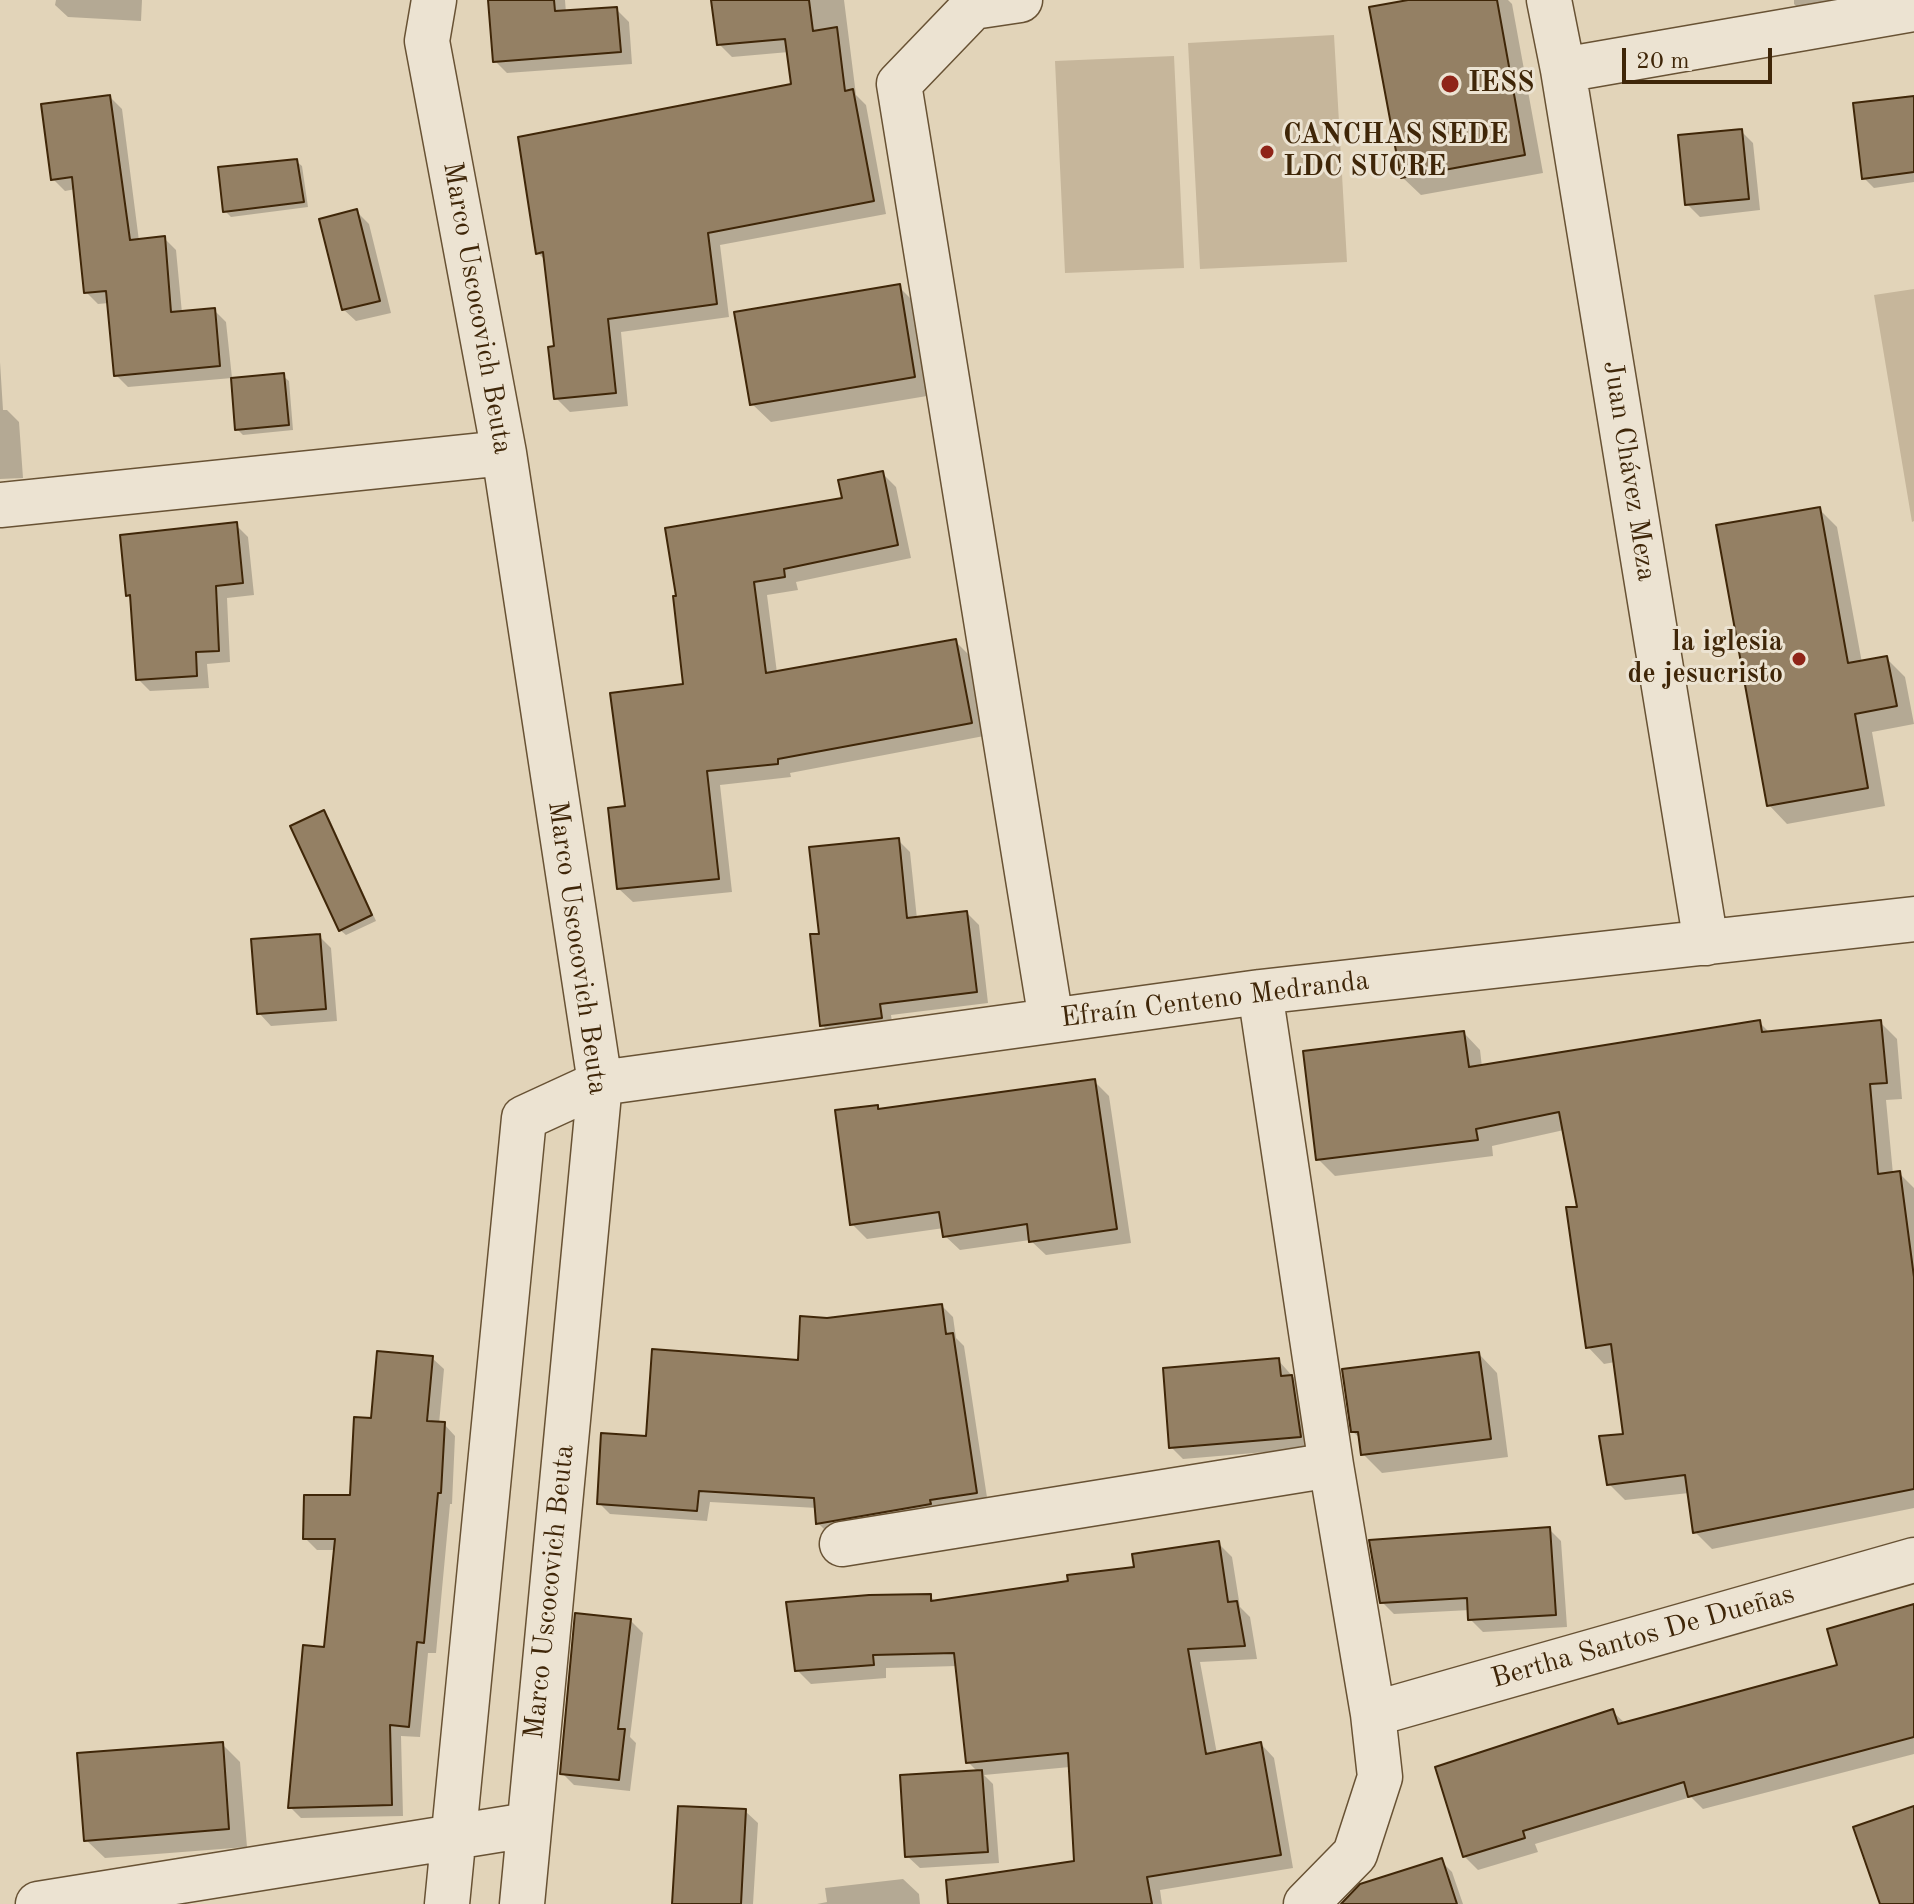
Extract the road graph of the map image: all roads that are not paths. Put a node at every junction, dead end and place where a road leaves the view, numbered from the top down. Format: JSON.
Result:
{"nodes":[{"id":1,"x":434,"y":0,"type":"edge"},
{"id":2,"x":1020,"y":0,"type":"edge"},
{"id":3,"x":1549,"y":0,"type":"edge"},
{"id":4,"x":1914,"y":9,"type":"edge"},
{"id":5,"x":1563,"y":70,"type":"junction"},
{"id":6,"x":504,"y":453,"type":"junction"},
{"id":7,"x":0,"y":505,"type":"edge"},
{"id":8,"x":1914,"y":919,"type":"edge"},
{"id":9,"x":1706,"y":943,"type":"junction"},
{"id":10,"x":1260,"y":992,"type":"junction"},
{"id":11,"x":1051,"y":1020,"type":"junction"},
{"id":12,"x":600,"y":1083,"type":"junction"},
{"id":13,"x":1331,"y":1465,"type":"junction"},
{"id":14,"x":842,"y":1544,"type":"dead end"},
{"id":15,"x":1914,"y":1560,"type":"edge"},
{"id":16,"x":1373,"y":1714,"type":"junction"},
{"id":17,"x":528,"y":1825,"type":"junction"},
{"id":18,"x":455,"y":1837,"type":"junction"},
{"id":19,"x":38,"y":1904,"type":"edge"},
{"id":20,"x":447,"y":1904,"type":"edge"},
{"id":21,"x":522,"y":1904,"type":"edge"},
{"id":22,"x":1306,"y":1904,"type":"edge"}],
"edges":[{"from":1,"to":6,"type":"street","name":"Marco Uscocovich Beuta"},
{"from":2,"to":11,"type":"street"},
{"from":3,"to":5,"type":"street","name":"Juan Chávez Meza"},
{"from":4,"to":5,"type":"street"},
{"from":5,"to":9,"type":"street","name":"Juan Chávez Meza"},
{"from":6,"to":7,"type":"street"},
{"from":6,"to":12,"type":"street","name":"Marco Uscocovich Beuta"},
{"from":8,"to":9,"type":"street","name":"Efraín Centeno Medranda"},
{"from":9,"to":10,"type":"street","name":"Efraín Centeno Medranda"},
{"from":10,"to":11,"type":"street","name":"Efraín Centeno Medranda"},
{"from":10,"to":13,"type":"street"},
{"from":11,"to":12,"type":"street","name":"Efraín Centeno Medranda"},
{"from":12,"to":17,"type":"street","name":"Marco Uscocovich Beuta"},
{"from":12,"to":18,"type":"street","name":"Efraín Centeno Medranda"},
{"from":13,"to":14,"type":"street"},
{"from":13,"to":16,"type":"street"},
{"from":15,"to":16,"type":"street","name":"Bertha Santos De Dueñas"},
{"from":16,"to":22,"type":"street"},
{"from":17,"to":18,"type":"street"},
{"from":17,"to":21,"type":"street","name":"Marco Uscocovich Beuta"},
{"from":18,"to":19,"type":"street"},
{"from":18,"to":20,"type":"street"}]}
